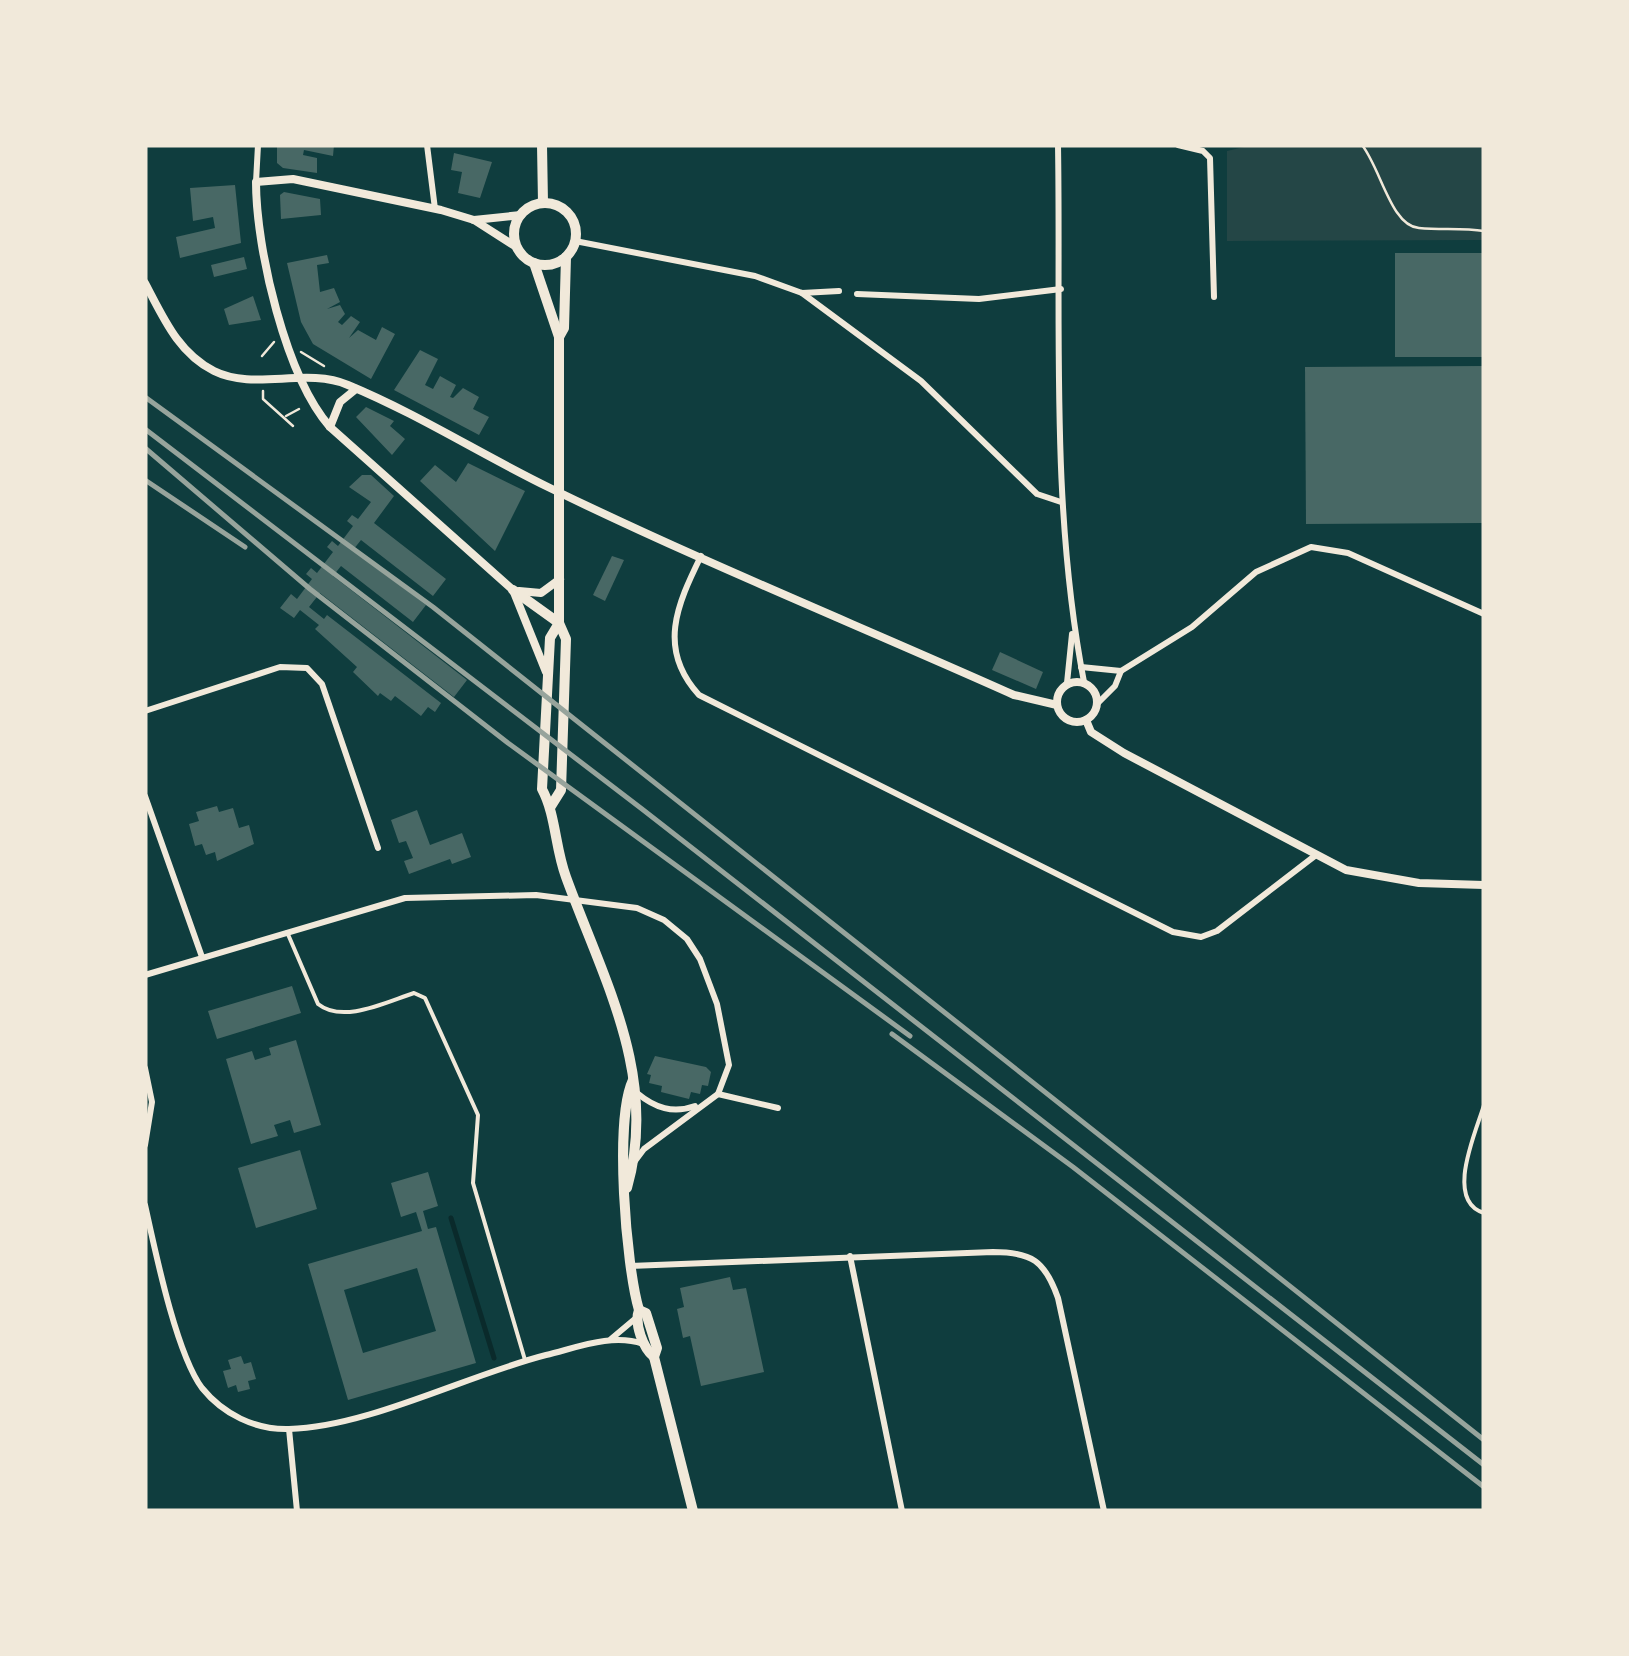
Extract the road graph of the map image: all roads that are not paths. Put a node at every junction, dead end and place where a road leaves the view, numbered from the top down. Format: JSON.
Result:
{"nodes":[{"id":1,"x":258,"y":145,"type":"edge"},
{"id":2,"x":428,"y":145,"type":"edge"},
{"id":3,"x":542,"y":145,"type":"edge"},
{"id":4,"x":1058,"y":145,"type":"edge"},
{"id":5,"x":1178,"y":145,"type":"edge"},
{"id":6,"x":256,"y":182,"type":"junction"},
{"id":7,"x":543,"y":203,"type":"junction"},
{"id":8,"x":435,"y":209,"type":"junction"},
{"id":9,"x":521,"y":215,"type":"junction"},
{"id":10,"x":474,"y":220,"type":"junction"},
{"id":11,"x":576,"y":242,"type":"junction"},
{"id":12,"x":518,"y":248,"type":"junction"},
{"id":13,"x":566,"y":256,"type":"junction"},
{"id":14,"x":534,"y":263,"type":"junction"},
{"id":15,"x":145,"y":283,"type":"edge"},
{"id":16,"x":1061,"y":290,"type":"junction"},
{"id":17,"x":839,"y":292,"type":"joint"},
{"id":18,"x":802,"y":293,"type":"junction"},
{"id":19,"x":858,"y":294,"type":"joint"},
{"id":20,"x":1214,"y":297,"type":"dead end"},
{"id":21,"x":559,"y":338,"type":"junction"},
{"id":22,"x":298,"y":377,"type":"junction"},
{"id":23,"x":356,"y":389,"type":"junction"},
{"id":24,"x":330,"y":427,"type":"junction"},
{"id":25,"x":1061,"y":502,"type":"junction"},
{"id":26,"x":702,"y":555,"type":"junction"},
{"id":27,"x":560,"y":579,"type":"junction"},
{"id":28,"x":513,"y":590,"type":"joint"},
{"id":29,"x":525,"y":600,"type":"junction"},
{"id":30,"x":1484,"y":614,"type":"edge"},
{"id":31,"x":559,"y":624,"type":"junction"},
{"id":32,"x":1072,"y":633,"type":"junction"},
{"id":33,"x":1081,"y":668,"type":"junction"},
{"id":34,"x":1121,"y":671,"type":"junction"},
{"id":35,"x":547,"y":676,"type":"junction"},
{"id":36,"x":1084,"y":682,"type":"junction"},
{"id":37,"x":1067,"y":684,"type":"junction"},
{"id":38,"x":1098,"y":703,"type":"junction"},
{"id":39,"x":1057,"y":705,"type":"junction"},
{"id":40,"x":145,"y":711,"type":"edge"},
{"id":41,"x":1086,"y":720,"type":"junction"},
{"id":42,"x":145,"y":796,"type":"edge"},
{"id":43,"x":551,"y":806,"type":"junction"},
{"id":44,"x":378,"y":848,"type":"dead end"},
{"id":45,"x":1316,"y":855,"type":"junction"},
{"id":46,"x":1484,"y":885,"type":"edge"},
{"id":47,"x":287,"y":932,"type":"junction"},
{"id":48,"x":202,"y":958,"type":"junction"},
{"id":49,"x":145,"y":975,"type":"edge"},
{"id":50,"x":145,"y":1068,"type":"edge"},
{"id":51,"x":633,"y":1080,"type":"junction"},
{"id":52,"x":638,"y":1093,"type":"junction"},
{"id":53,"x":718,"y":1094,"type":"junction"},
{"id":54,"x":702,"y":1104,"type":"junction"},
{"id":55,"x":1484,"y":1105,"type":"edge"},
{"id":56,"x":778,"y":1108,"type":"dead end"},
{"id":57,"x":145,"y":1146,"type":"edge"},
{"id":58,"x":634,"y":1162,"type":"junction"},
{"id":59,"x":627,"y":1188,"type":"junction"},
{"id":60,"x":145,"y":1206,"type":"edge"},
{"id":61,"x":1484,"y":1213,"type":"edge"},
{"id":62,"x":850,"y":1256,"type":"junction"},
{"id":63,"x":629,"y":1266,"type":"junction"},
{"id":64,"x":638,"y":1314,"type":"junction"},
{"id":65,"x":611,"y":1339,"type":"junction"},
{"id":66,"x":645,"y":1346,"type":"junction"},
{"id":67,"x":654,"y":1357,"type":"junction"},
{"id":68,"x":526,"y":1360,"type":"junction"},
{"id":69,"x":289,"y":1429,"type":"junction"},
{"id":70,"x":693,"y":1510,"type":"edge"},
{"id":71,"x":298,"y":1511,"type":"edge"},
{"id":72,"x":684,"y":1511,"type":"edge"},
{"id":73,"x":902,"y":1511,"type":"edge"},
{"id":74,"x":1104,"y":1511,"type":"edge"}],
"edges":[{"from":1,"to":6,"type":"street"},
{"from":2,"to":8,"type":"street"},
{"from":3,"to":7,"type":"main road"},
{"from":4,"to":16,"type":"street"},
{"from":5,"to":20,"type":"street"},
{"from":6,"to":8,"type":"street"},
{"from":6,"to":22,"type":"street"},
{"from":7,"to":9,"type":"main road"},
{"from":7,"to":11,"type":"main road"},
{"from":8,"to":10,"type":"street"},
{"from":9,"to":10,"type":"street"},
{"from":9,"to":12,"type":"main road"},
{"from":10,"to":12,"type":"street"},
{"from":11,"to":13,"type":"main road"},
{"from":11,"to":18,"type":"street"},
{"from":12,"to":14,"type":"main road"},
{"from":13,"to":14,"type":"main road"},
{"from":13,"to":21,"type":"main road"},
{"from":14,"to":21,"type":"main road"},
{"from":15,"to":22,"type":"street"},
{"from":16,"to":19,"type":"street"},
{"from":16,"to":25,"type":"street"},
{"from":17,"to":18,"type":"street"},
{"from":17,"to":19,"type":"lane"},
{"from":18,"to":25,"type":"street"},
{"from":21,"to":27,"type":"main road"},
{"from":22,"to":23,"type":"street"},
{"from":22,"to":24,"type":"street"},
{"from":23,"to":24,"type":"street"},
{"from":23,"to":26,"type":"street"},
{"from":24,"to":28,"type":"street"},
{"from":25,"to":32,"type":"street"},
{"from":26,"to":39,"type":"street"},
{"from":26,"to":45,"type":"street"},
{"from":27,"to":29,"type":"street"},
{"from":27,"to":31,"type":"main road"},
{"from":28,"to":29,"type":"main road"},
{"from":29,"to":31,"type":"main road"},
{"from":29,"to":35,"type":"street"},
{"from":30,"to":34,"type":"street"},
{"from":31,"to":35,"type":"main road"},
{"from":31,"to":43,"type":"main road"},
{"from":32,"to":33,"type":"street"},
{"from":32,"to":37,"type":"street"},
{"from":33,"to":34,"type":"street"},
{"from":33,"to":36,"type":"street"},
{"from":34,"to":38,"type":"street"},
{"from":35,"to":43,"type":"main road"},
{"from":36,"to":37,"type":"street"},
{"from":36,"to":38,"type":"street"},
{"from":37,"to":39,"type":"street"},
{"from":38,"to":41,"type":"street"},
{"from":39,"to":41,"type":"street"},
{"from":40,"to":44,"type":"street"},
{"from":41,"to":45,"type":"street"},
{"from":42,"to":48,"type":"street"},
{"from":43,"to":51,"type":"main road"},
{"from":45,"to":46,"type":"street"},
{"from":47,"to":48,"type":"street"},
{"from":47,"to":53,"type":"street"},
{"from":47,"to":68,"type":"lane"},
{"from":48,"to":49,"type":"street"},
{"from":50,"to":57,"type":"street"},
{"from":51,"to":52,"type":"main road"},
{"from":51,"to":59,"type":"main road"},
{"from":52,"to":54,"type":"street"},
{"from":52,"to":58,"type":"main road"},
{"from":53,"to":54,"type":"street"},
{"from":53,"to":56,"type":"street"},
{"from":54,"to":58,"type":"street"},
{"from":55,"to":61,"type":"lane"},
{"from":58,"to":59,"type":"main road"},
{"from":59,"to":63,"type":"main road"},
{"from":60,"to":69,"type":"street"},
{"from":62,"to":63,"type":"street"},
{"from":62,"to":73,"type":"street"},
{"from":62,"to":74,"type":"street"},
{"from":63,"to":64,"type":"main road"},
{"from":64,"to":65,"type":"street"},
{"from":64,"to":66,"type":"main road"},
{"from":64,"to":67,"type":"main road"},
{"from":65,"to":66,"type":"street"},
{"from":65,"to":68,"type":"street"},
{"from":66,"to":67,"type":"main road"},
{"from":67,"to":70,"type":"main road"},
{"from":68,"to":69,"type":"street"},
{"from":69,"to":71,"type":"street"},
{"from":70,"to":72,"type":"street"}]}
